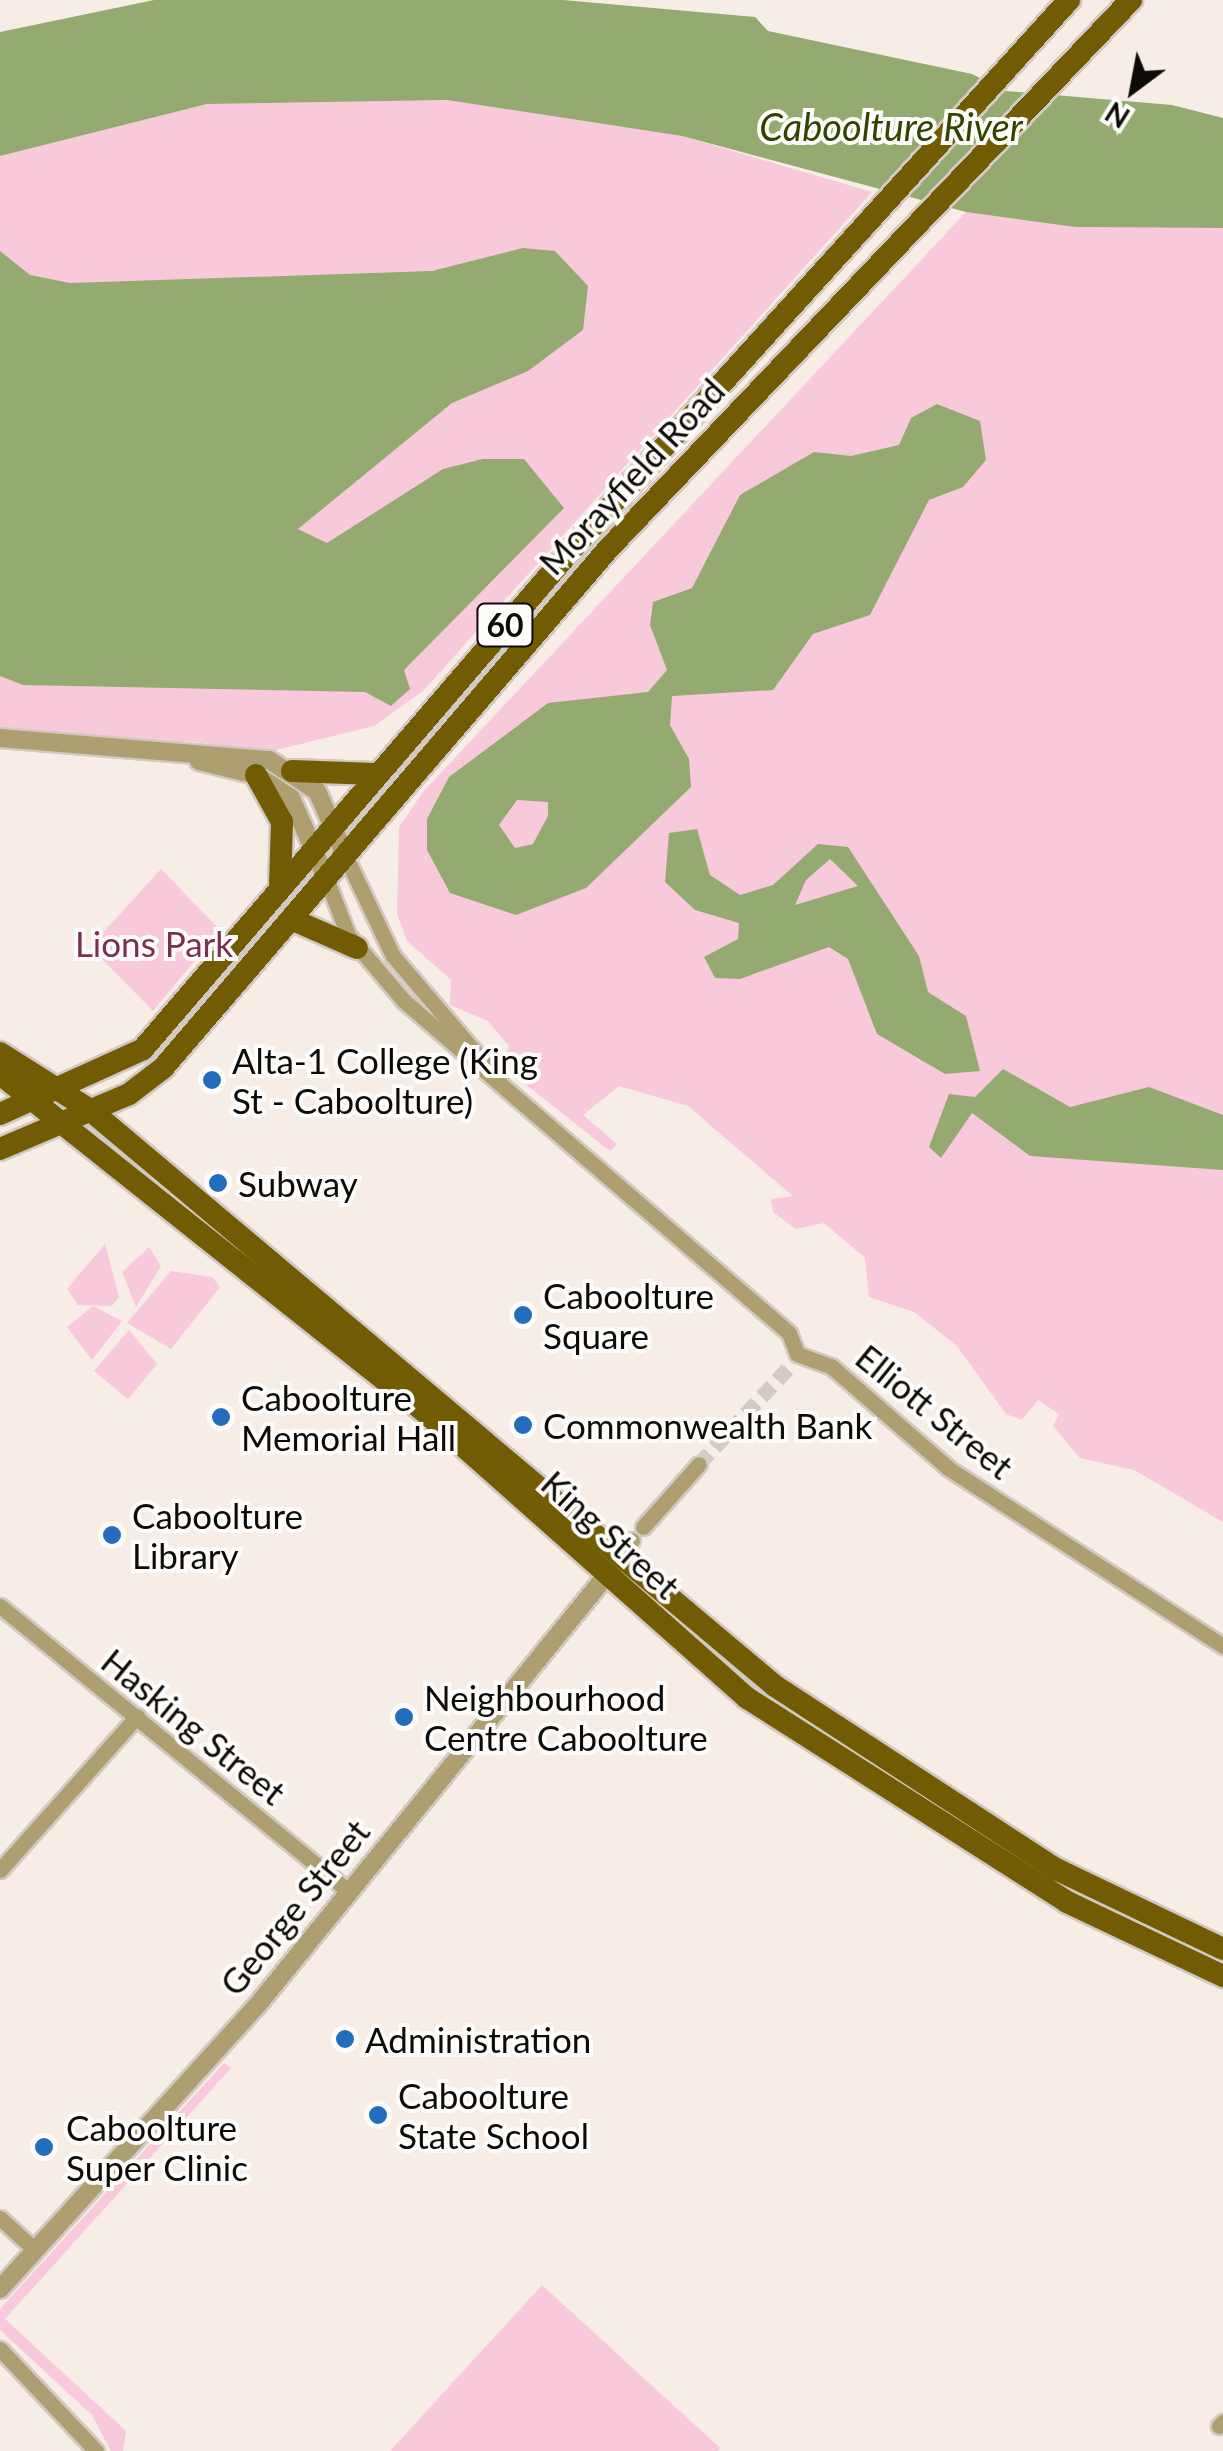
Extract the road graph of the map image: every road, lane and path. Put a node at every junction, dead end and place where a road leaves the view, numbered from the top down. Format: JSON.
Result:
{"nodes":[{"id":1,"x":1069,"y":0,"type":"edge"},
{"id":2,"x":1131,"y":0,"type":"edge"},
{"id":3,"x":0,"y":738,"type":"edge"},
{"id":4,"x":174,"y":754,"type":"junction"},
{"id":5,"x":292,"y":770,"type":"junction"},
{"id":6,"x":375,"y":774,"type":"junction"},
{"id":7,"x":256,"y":775,"type":"junction"},
{"id":8,"x":334,"y":822,"type":"junction"},
{"id":9,"x":315,"y":844,"type":"junction"},
{"id":10,"x":345,"y":855,"type":"junction"},
{"id":11,"x":326,"y":878,"type":"junction"},
{"id":12,"x":280,"y":885,"type":"junction"},
{"id":13,"x":290,"y":919,"type":"junction"},
{"id":14,"x":357,"y":948,"type":"junction"},
{"id":15,"x":0,"y":1053,"type":"edge"},
{"id":16,"x":0,"y":1074,"type":"edge"},
{"id":17,"x":500,"y":1080,"type":"junction"},
{"id":18,"x":56,"y":1084,"type":"junction"},
{"id":19,"x":30,"y":1096,"type":"junction"},
{"id":20,"x":90,"y":1110,"type":"junction"},
{"id":21,"x":0,"y":1114,"type":"edge"},
{"id":22,"x":60,"y":1120,"type":"junction"},
{"id":23,"x":0,"y":1149,"type":"edge"},
{"id":24,"x":699,"y":1464,"type":"tunnel mouth"},
{"id":25,"x":632,"y":1540,"type":"junction"},
{"id":26,"x":607,"y":1578,"type":"junction"},
{"id":27,"x":0,"y":1606,"type":"edge"},
{"id":28,"x":1223,"y":1646,"type":"edge"},
{"id":29,"x":136,"y":1716,"type":"junction"},
{"id":30,"x":0,"y":1870,"type":"edge"},
{"id":31,"x":350,"y":1892,"type":"junction"},
{"id":32,"x":1223,"y":1948,"type":"edge"},
{"id":33,"x":1223,"y":1976,"type":"edge"},
{"id":34,"x":0,"y":2218,"type":"edge"},
{"id":35,"x":35,"y":2250,"type":"junction"},
{"id":36,"x":0,"y":2289,"type":"edge"},
{"id":37,"x":0,"y":2349,"type":"edge"},
{"id":38,"x":96,"y":2451,"type":"edge"}],
"edges":[{"from":1,"to":6,"type":"main road","name":"Morayfield Road","number":"60"},
{"from":2,"to":10,"type":"main road","name":"Morayfield Road","number":"60"},
{"from":3,"to":4,"type":"street"},
{"from":4,"to":5,"type":"street"},
{"from":4,"to":7,"type":"street"},
{"from":5,"to":6,"type":"main road"},
{"from":5,"to":8,"type":"street"},
{"from":6,"to":8,"type":"main road","name":"Morayfield Road","number":"60"},
{"from":7,"to":9,"type":"street"},
{"from":7,"to":12,"type":"main road"},
{"from":8,"to":9,"type":"main road","name":"Morayfield Road","number":"60"},
{"from":8,"to":10,"type":"street"},
{"from":9,"to":11,"type":"street"},
{"from":9,"to":12,"type":"main road","name":"Morayfield Road","number":"60"},
{"from":10,"to":11,"type":"main road","name":"Morayfield Road","number":"60"},
{"from":10,"to":17,"type":"street","name":"Elliott Street"},
{"from":11,"to":13,"type":"main road","name":"Morayfield Road","number":"60"},
{"from":11,"to":14,"type":"street","name":"Elliott Street"},
{"from":12,"to":18,"type":"main road","name":"Morayfield Road","number":"60"},
{"from":13,"to":14,"type":"main road"},
{"from":13,"to":20,"type":"main road","name":"Morayfield Road","number":"60"},
{"from":14,"to":17,"type":"street","name":"Elliott Street"},
{"from":15,"to":18,"type":"main road","name":"King Street"},
{"from":16,"to":19,"type":"main road","name":"King Street"},
{"from":17,"to":28,"type":"street","name":"Elliott Street"},
{"from":18,"to":19,"type":"main road","name":"Morayfield Road","number":"60"},
{"from":18,"to":20,"type":"main road","name":"King Street"},
{"from":19,"to":21,"type":"main road","number":"60"},
{"from":19,"to":22,"type":"main road","name":"King Street"},
{"from":20,"to":22,"type":"main road","name":"Morayfield Road","number":"60"},
{"from":20,"to":25,"type":"main road","name":"King Street"},
{"from":22,"to":23,"type":"main road","number":"60"},
{"from":22,"to":26,"type":"main road","name":"King Street"},
{"from":24,"to":25,"type":"street"},
{"from":25,"to":26,"type":"street","name":"George Street"},
{"from":25,"to":32,"type":"main road","name":"King Street"},
{"from":26,"to":31,"type":"street","name":"George Street"},
{"from":26,"to":33,"type":"main road","name":"King Street"},
{"from":27,"to":29,"type":"street","name":"Hasking Street"},
{"from":29,"to":30,"type":"street"},
{"from":29,"to":31,"type":"street","name":"Hasking Street"},
{"from":31,"to":35,"type":"street","name":"George Street"},
{"from":34,"to":35,"type":"street"},
{"from":35,"to":36,"type":"street","name":"George Street"},
{"from":37,"to":38,"type":"street"}]}
